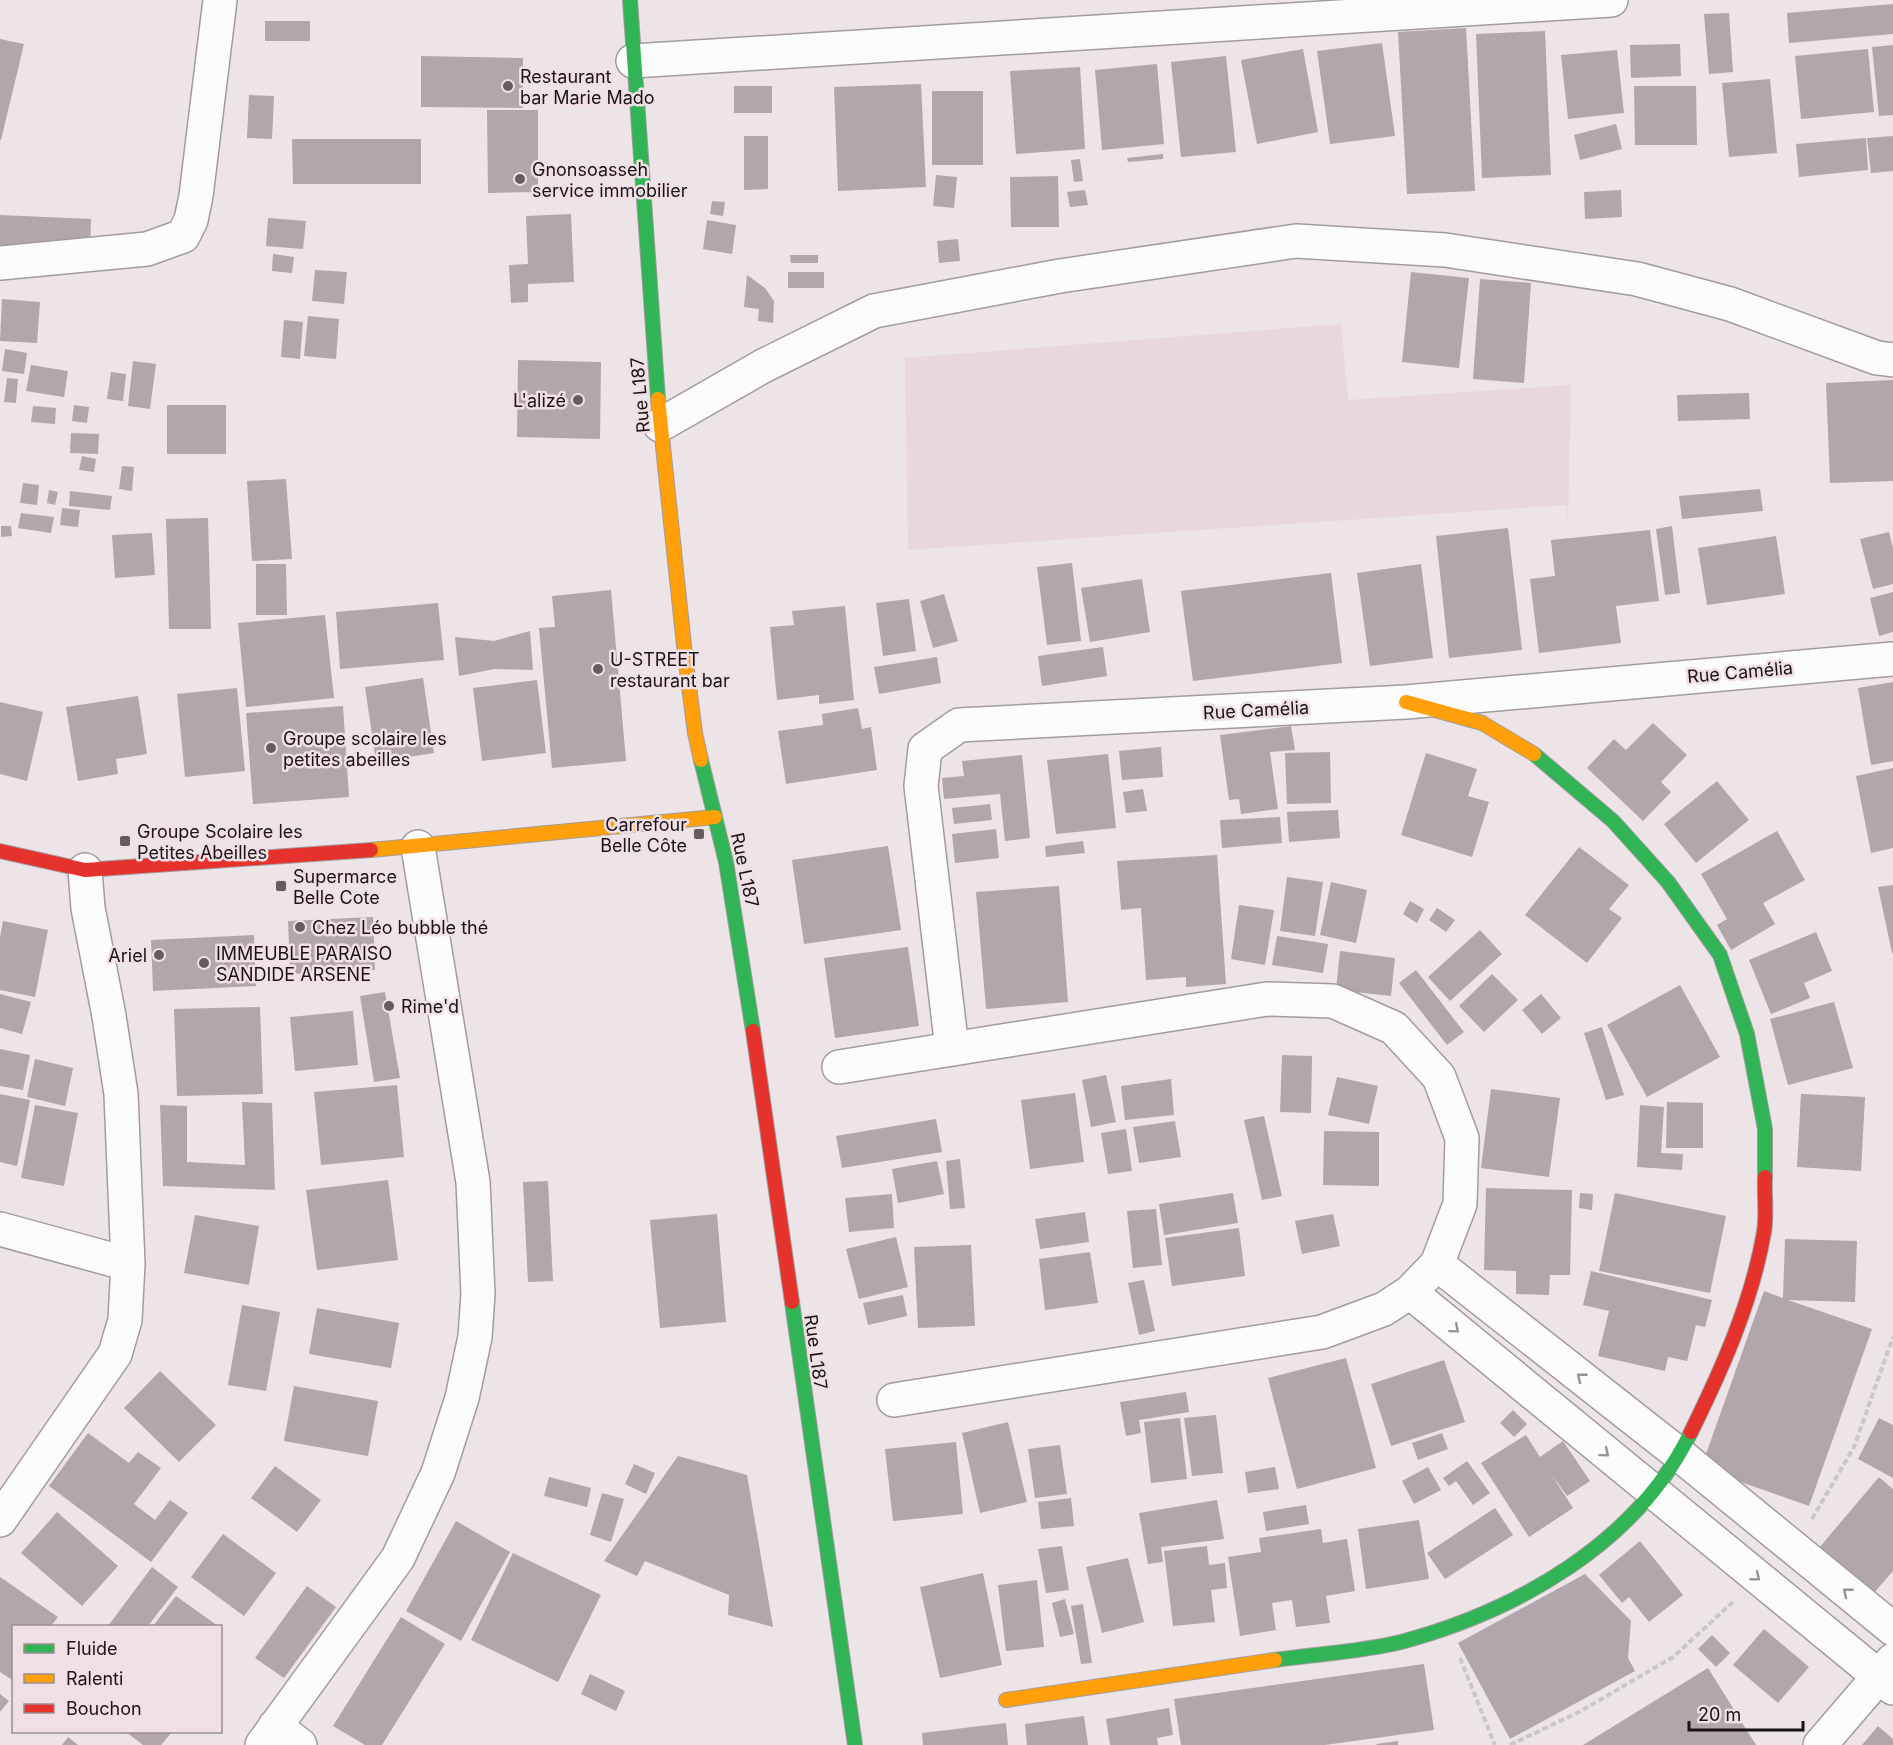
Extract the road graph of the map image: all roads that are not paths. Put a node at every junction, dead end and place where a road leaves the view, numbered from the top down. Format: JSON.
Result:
{"nodes":[{"id":1,"x":220,"y":0,"type":"edge"},
{"id":2,"x":630,"y":0,"type":"edge"},
{"id":3,"x":1611,"y":0,"type":"edge"},
{"id":4,"x":633,"y":61,"type":"junction"},
{"id":5,"x":0,"y":263,"type":"edge"},
{"id":6,"x":1893,"y":360,"type":"edge"},
{"id":7,"x":660,"y":425,"type":"junction"},
{"id":8,"x":1893,"y":658,"type":"edge"},
{"id":9,"x":1406,"y":702,"type":"junction"},
{"id":10,"x":715,"y":817,"type":"junction"},
{"id":11,"x":418,"y":847,"type":"junction"},
{"id":12,"x":0,"y":851,"type":"edge"},
{"id":13,"x":85,"y":870,"type":"junction"},
{"id":14,"x":952,"y":1049,"type":"junction"},
{"id":15,"x":840,"y":1067,"type":"dead end"},
{"id":16,"x":0,"y":1229,"type":"edge"},
{"id":17,"x":128,"y":1264,"type":"junction"},
{"id":18,"x":1437,"y":1264,"type":"junction"},
{"id":19,"x":1410,"y":1292,"type":"junction"},
{"id":20,"x":894,"y":1401,"type":"dead end"},
{"id":21,"x":1680,"y":1455,"type":"junction"},
{"id":22,"x":1653,"y":1492,"type":"junction"},
{"id":23,"x":0,"y":1520,"type":"edge"},
{"id":24,"x":1893,"y":1629,"type":"edge"},
{"id":25,"x":1888,"y":1675,"type":"edge"},
{"id":26,"x":1006,"y":1700,"type":"dead end"},
{"id":27,"x":279,"y":1739,"type":"edge"},
{"id":28,"x":855,"y":1745,"type":"edge"},
{"id":29,"x":1820,"y":1745,"type":"edge"}],
"edges":[{"from":1,"to":5,"type":"street"},
{"from":2,"to":4,"type":"street","name":"Rue L187"},
{"from":3,"to":4,"type":"street"},
{"from":4,"to":7,"type":"street","name":"Rue L187"},
{"from":6,"to":7,"type":"street"},
{"from":7,"to":10,"type":"street","name":"Rue L187"},
{"from":8,"to":9,"type":"street","name":"Rue Camélia"},
{"from":9,"to":14,"type":"street","name":"Rue Camélia"},
{"from":9,"to":21,"type":"street"},
{"from":10,"to":11,"type":"street"},
{"from":10,"to":28,"type":"street","name":"Rue L187"},
{"from":11,"to":13,"type":"street"},
{"from":11,"to":27,"type":"street"},
{"from":12,"to":13,"type":"street"},
{"from":13,"to":17,"type":"street"},
{"from":14,"to":15,"type":"street"},
{"from":14,"to":18,"type":"street"},
{"from":16,"to":17,"type":"street"},
{"from":17,"to":23,"type":"street"},
{"from":18,"to":19,"type":"street"},
{"from":21,"to":18,"type":"street","one_way":true},
{"from":19,"to":20,"type":"street"},
{"from":19,"to":22,"type":"street","one_way":true},
{"from":21,"to":22,"type":"street"},
{"from":24,"to":21,"type":"street","one_way":true},
{"from":22,"to":25,"type":"street","one_way":true},
{"from":22,"to":26,"type":"street"},
{"from":25,"to":29,"type":"street"}]}
